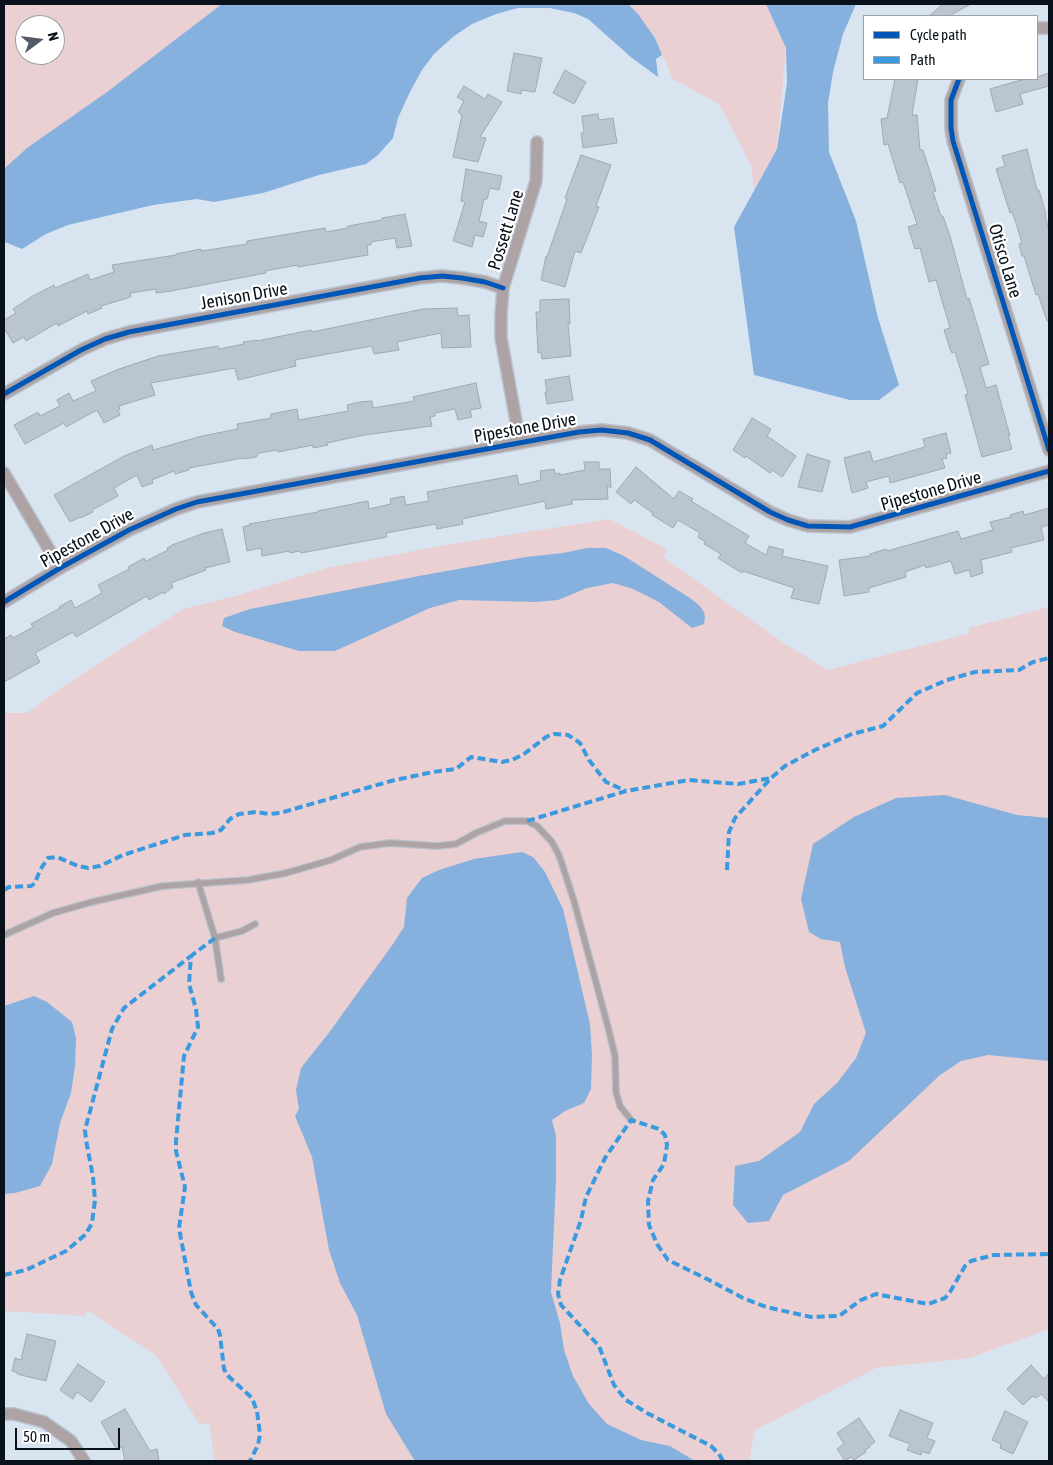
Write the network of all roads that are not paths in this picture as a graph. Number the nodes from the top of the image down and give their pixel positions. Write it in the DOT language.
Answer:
graph roads {
  1 [pos="959,80"];
  2 [pos="537,142"];
  3 [pos="503,288"];
  4 [pos="4,394"];
  5 [pos="520,443"];
  6 [pos="1049,450"];
  7 [pos="1049,471"];
  8 [pos="4,473"];
  9 [pos="60,568"];
  10 [pos="4,602"];
  11 [pos="198,882"];
  12 [pos="255,924"];
  13 [pos="4,935"];
  14 [pos="215,938"];
  15 [pos="221,979"];
  16 [pos="631,1120"];
  17 [pos="4,1414"];
  18 [pos="84,1461"];
  1 -- 6 [label="street, Otisco Lane"];
  2 -- 3 [label="street, Possett Lane"];
  3 -- 4 [label="street, Jenison Drive"];
  3 -- 5 [label="street, Possett Lane"];
  5 -- 7 [label="street, Pipestone Drive"];
  5 -- 9 [label="street, Pipestone Drive"];
  8 -- 9 [label="street"];
  9 -- 10 [label="street, Pipestone Drive"];
  11 -- 13 [label="lane"];
  11 -- 14 [label="lane"];
  11 -- 16 [label="lane"];
  12 -- 14 [label="lane"];
  14 -- 15 [label="lane"];
  17 -- 18 [label="street"];
}
